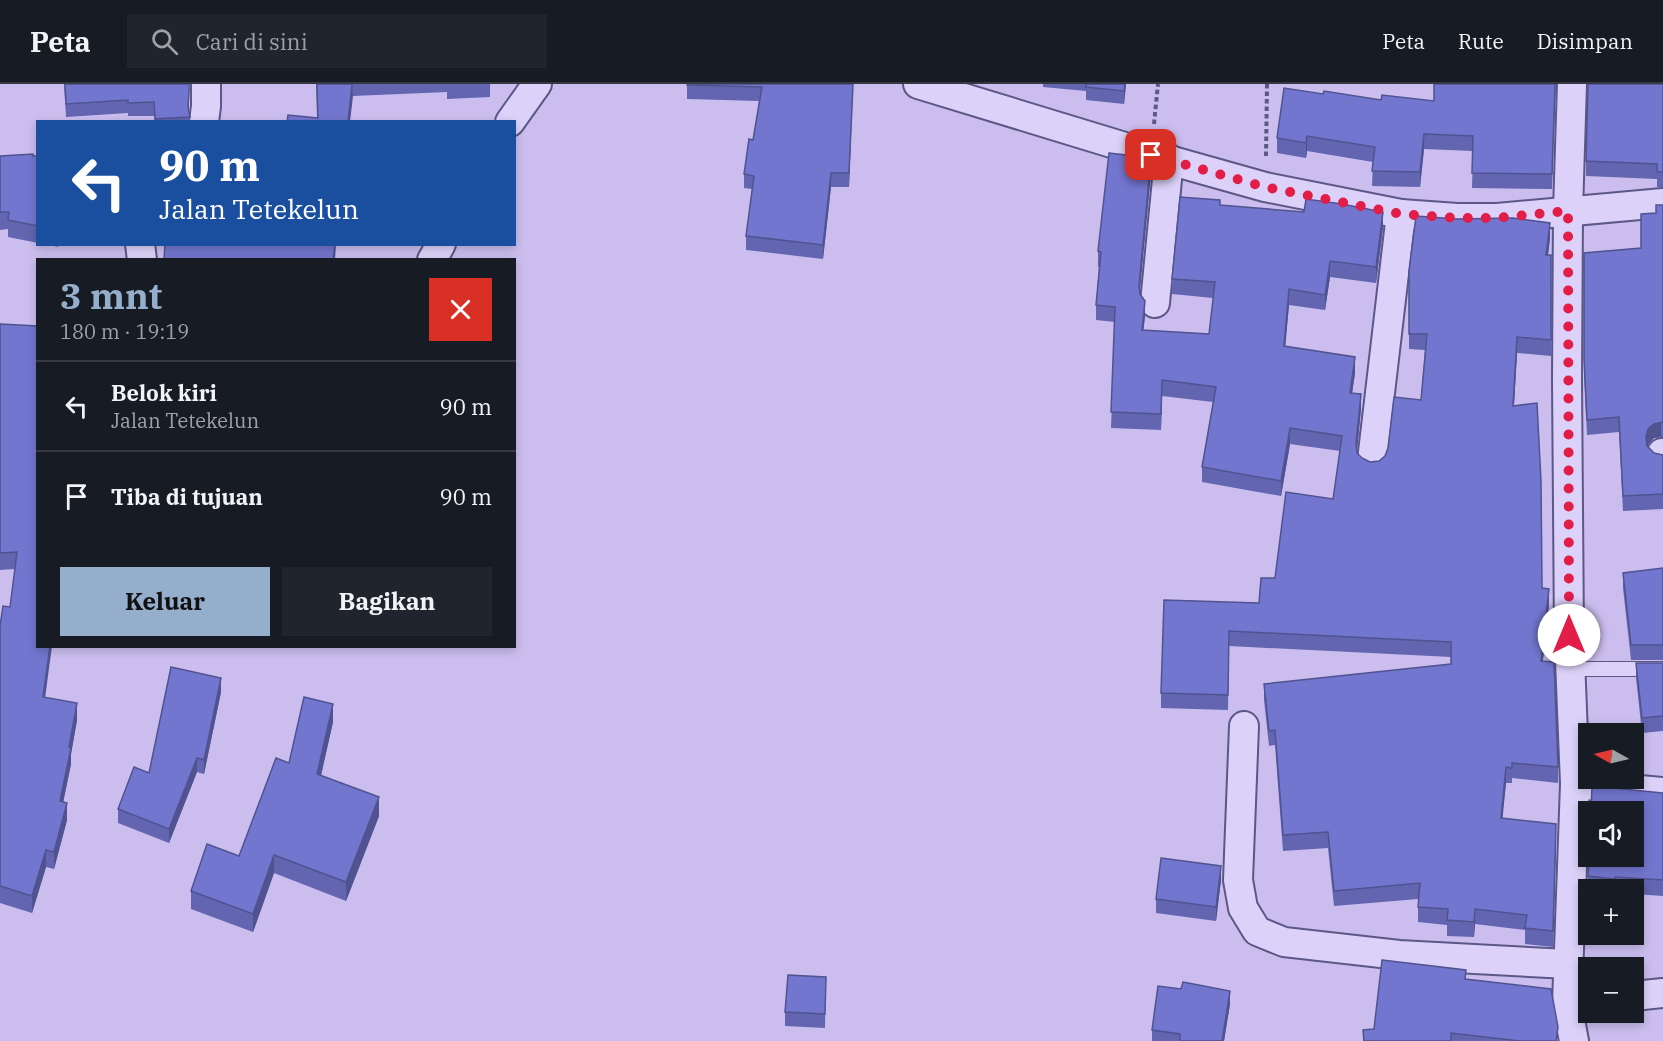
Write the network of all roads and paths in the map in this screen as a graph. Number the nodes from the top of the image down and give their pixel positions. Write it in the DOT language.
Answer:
graph roads {
  1 [pos="206,84"];
  2 [pos="537,84"];
  3 [pos="918,84"];
  4 [pos="1158,84"];
  5 [pos="1267,84"];
  6 [pos="1572,84"];
  7 [pos="204,120"];
  8 [pos="511,120"];
  9 [pos="1160,157"];
  10 [pos="1265,187"];
  11 [pos="1663,203"];
  12 [pos="1568,211"];
  13 [pos="1401,214"];
  14 [pos="1155,303"];
  15 [pos="1372,460"];
  16 [pos="1570,669"];
  17 [pos="1663,669"];
  18 [pos="1244,726"];
  19 [pos="1575,784"];
  20 [pos="1663,792"];
  21 [pos="1568,964"];
  22 [pos="1663,993"];
  23 [pos="1644,995"];
  24 [pos="1578,1003"];
  25 [pos="1574,1041"];
  1 -- 7 [label="street"];
  2 -- 8 [label="street"];
  3 -- 9 [label="street"];
  4 -- 9 [label="path"];
  5 -- 10 [label="path"];
  6 -- 12 [label="street"];
  9 -- 10 [label="street"];
  9 -- 14 [label="street"];
  10 -- 13 [label="street"];
  11 -- 12 [label="street"];
  12 -- 13 [label="street"];
  12 -- 16 [label="street"];
  13 -- 15 [label="street"];
  16 -- 17 [label="lane"];
  16 -- 19 [label="street"];
  18 -- 21 [label="street"];
  19 -- 20 [label="street"];
  19 -- 21 [label="street"];
  21 -- 24 [label="street"];
  22 -- 23 [label="street"];
  24 -- 25 [label="street"];
}
